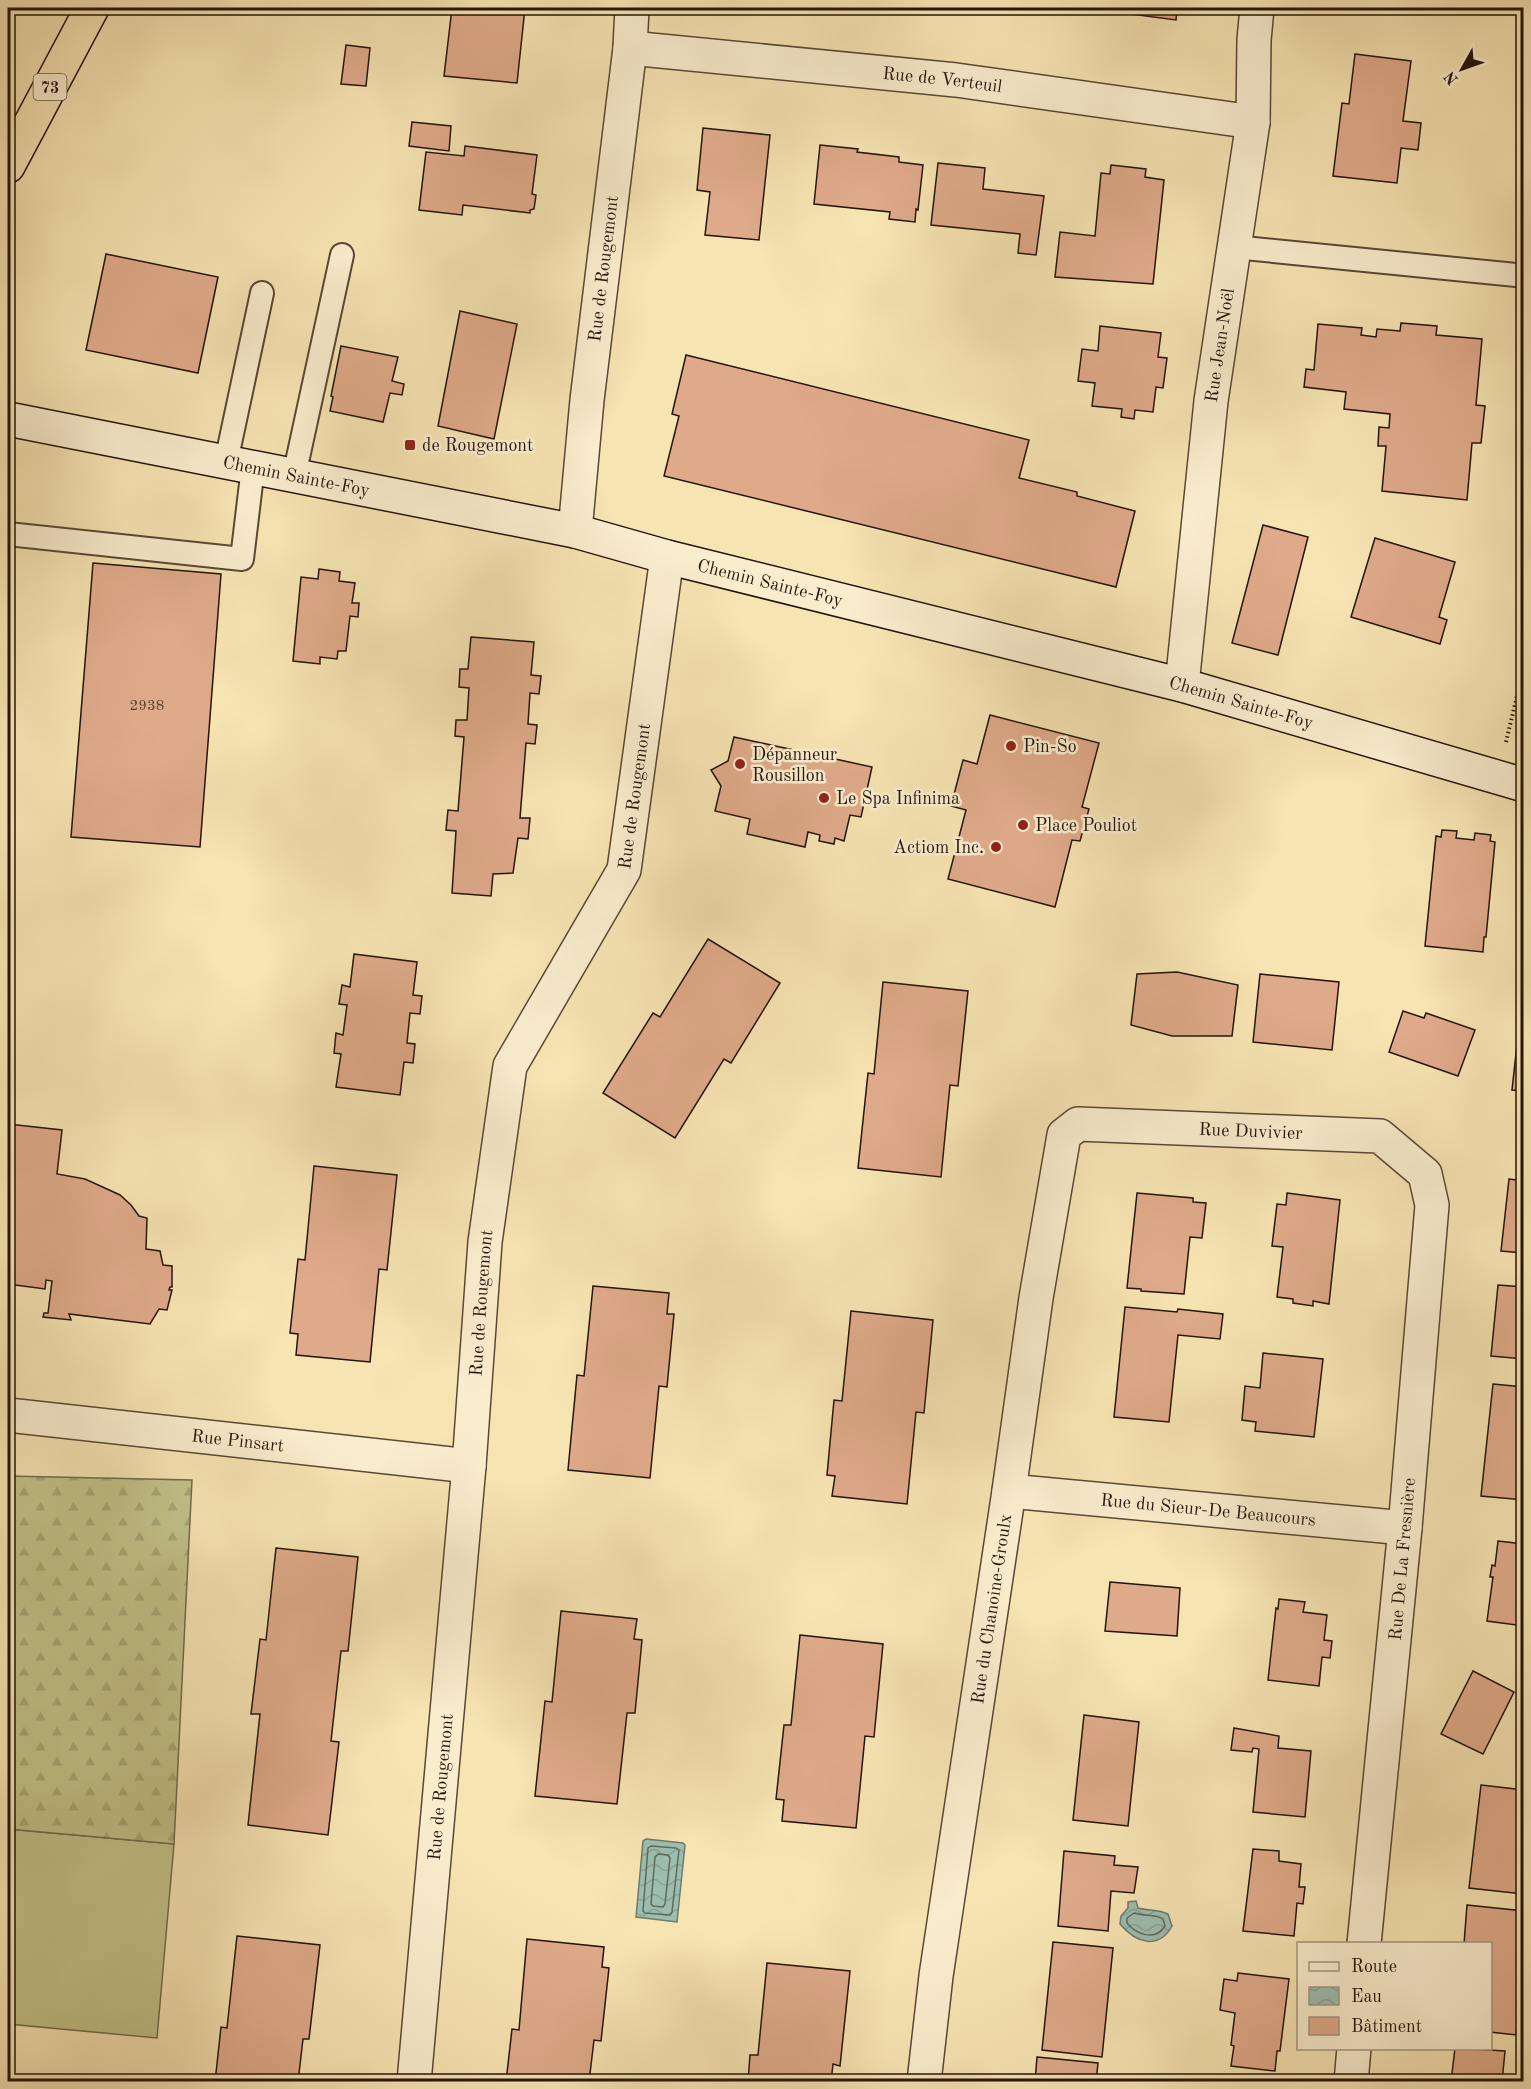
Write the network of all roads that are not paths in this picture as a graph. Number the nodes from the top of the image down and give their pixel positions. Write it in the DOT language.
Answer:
graph roads {
  1 [pos="92,8"];
  2 [pos="632,8"];
  3 [pos="1257,8"];
  4 [pos="630,48"];
  5 [pos="1253,122"];
  6 [pos="8,166"];
  7 [pos="1234,248"];
  8 [pos="342,255"];
  9 [pos="1516,275"];
  10 [pos="262,293"];
  11 [pos="8,419"];
  12 [pos="240,465"];
  13 [pos="294,476"];
  14 [pos="575,531"];
  15 [pos="8,534"];
  16 [pos="668,557"];
  17 [pos="1182,685"];
  18 [pos="1511,782"];
  19 [pos="1064,1135"];
  20 [pos="1425,1174"];
  21 [pos="8,1415"];
  22 [pos="469,1466"];
  23 [pos="1009,1491"];
  24 [pos="1405,1528"];
  25 [pos="1364,1942"];
  26 [pos="1354,2050"];
  27 [pos="414,2082"];
  28 [pos="924,2082"];
  29 [pos="1351,2082"];
  1 -- 6 [label="highway, 73"];
  2 -- 4 [label="street, Rue de Rougemont"];
  3 -- 5 [label="street, Rue Jean-Noël"];
  4 -- 5 [label="street, Rue de Verteuil"];
  4 -- 14 [label="street, Rue de Rougemont"];
  5 -- 7 [label="street, Rue Jean-Noël"];
  7 -- 9 [label="lane"];
  7 -- 17 [label="street, Rue Jean-Noël"];
  8 -- 13 [label="lane"];
  10 -- 12 [label="lane"];
  11 -- 12 [label="street, Chemin Sainte-Foy"];
  12 -- 13 [label="street, Chemin Sainte-Foy"];
  12 -- 15 [label="lane"];
  13 -- 14 [label="street, Chemin Sainte-Foy"];
  14 -- 16 [label="street, Chemin Sainte-Foy"];
  16 -- 17 [label="street, Chemin Sainte-Foy"];
  16 -- 22 [label="street, Rue de Rougemont"];
  17 -- 18 [label="street, Chemin Sainte-Foy"];
  19 -- 20 [label="street, Rue Duvivier"];
  19 -- 23 [label="street, Rue du Chanoine-Groulx"];
  20 -- 24 [label="street, Rue De La Fresnière"];
  21 -- 22 [label="street, Rue Pinsart"];
  22 -- 27 [label="street, Rue de Rougemont"];
  23 -- 24 [label="street, Rue du Sieur-De Beaucours"];
  23 -- 28 [label="street, Rue du Chanoine-Groulx"];
  24 -- 25 [label="street, Rue De La Fresnière"];
  26 -- 29 [label="street"];
}
